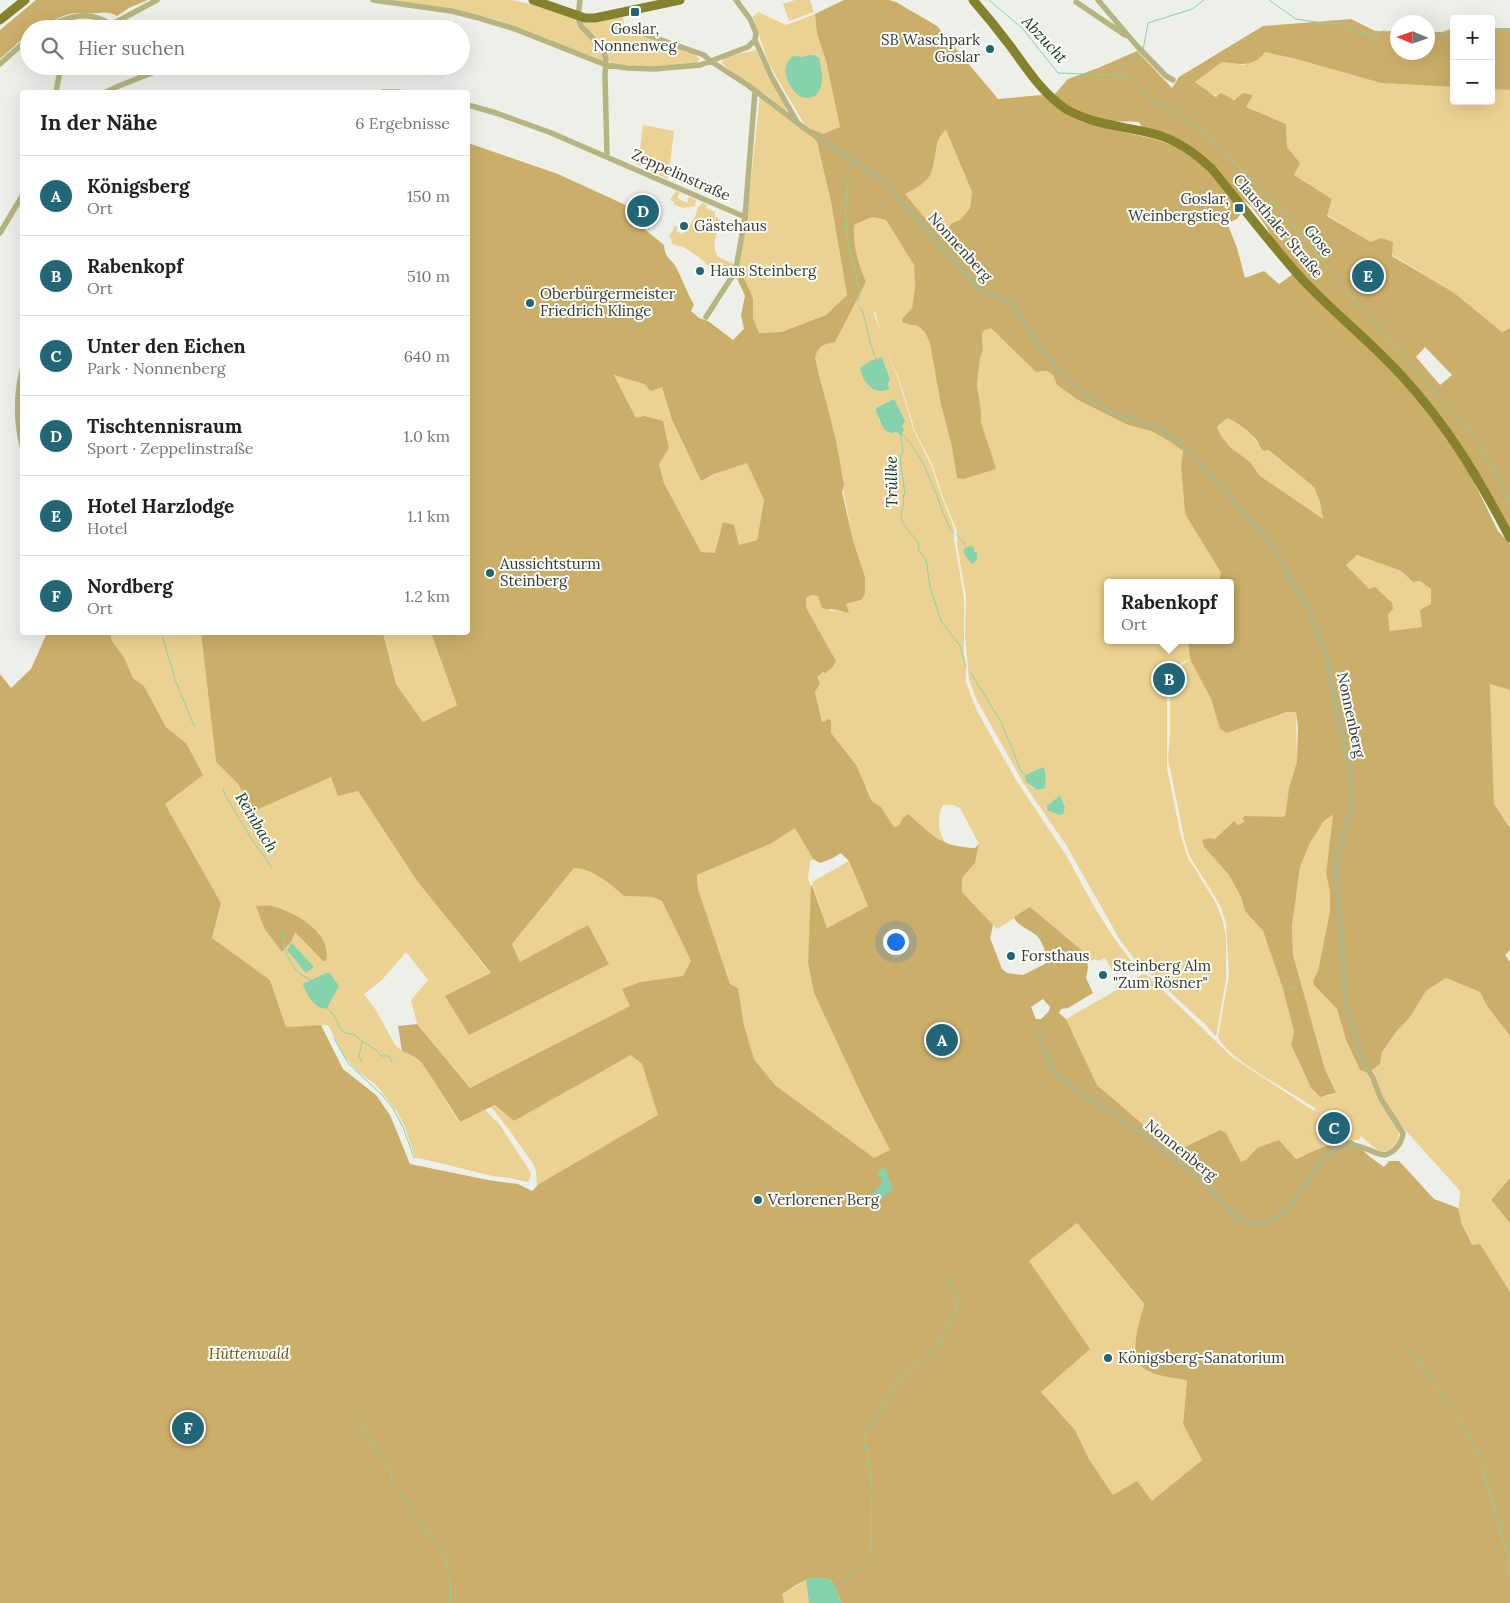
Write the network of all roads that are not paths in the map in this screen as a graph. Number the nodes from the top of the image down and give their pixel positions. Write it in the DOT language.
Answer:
graph roads {
  1 [pos="25,0"];
  2 [pos="157,0"];
  3 [pos="372,0"];
  4 [pos="533,0"];
  5 [pos="580,0"];
  6 [pos="680,0"];
  7 [pos="736,0"];
  8 [pos="972,0"];
  9 [pos="1098,0"];
  10 [pos="1073,1"];
  11 [pos="578,15"];
  12 [pos="0,20"];
  13 [pos="63,20"];
  14 [pos="104,20"];
  15 [pos="118,20"];
  16 [pos="618,28"];
  17 [pos="1131,38"];
  18 [pos="755,40"];
  19 [pos="20,46"];
  20 [pos="709,60"];
  21 [pos="0,64"];
  22 [pos="606,65"];
  23 [pos="59,75"];
  24 [pos="147,75"];
  25 [pos="1173,80"];
  26 [pos="56,90"];
  27 [pos="110,90"];
  28 [pos="755,91"];
  29 [pos="470,106"];
  30 [pos="799,124"];
  31 [pos="608,157"];
  32 [pos="20,199"];
  33 [pos="745,217"];
  34 [pos="0,233"];
  35 [pos="706,317"];
  36 [pos="20,379"];
  37 [pos="20,431"];
  38 [pos="1510,538"];
  39 [pos="1038,1032"];
  1 -- 12 [label="main road"];
  2 -- 15 [label="street"];
  3 -- 22 [label="street"];
  4 -- 11 [label="main road"];
  5 -- 11 [label="street"];
  6 -- 11 [label="main road"];
  7 -- 18 [label="street, Nonnenberg"];
  8 -- 38 [label="main road, Clausthaler Straße"];
  9 -- 17 [label="street"];
  10 -- 17 [label="street"];
  11 -- 22 [label="street, Zeppelinstraße"];
  13 -- 14 [label="street"];
  16 -- 20 [label="street"];
  17 -- 25 [label="street"];
  18 -- 20 [label="street"];
  18 -- 30 [label="street, Nonnenberg"];
  19 -- 21 [label="street"];
  20 -- 22 [label="street"];
  20 -- 28 [label="street"];
  22 -- 31 [label="street, Zeppelinstraße"];
  23 -- 26 [label="street"];
  24 -- 27 [label="street"];
  28 -- 30 [label="street"];
  28 -- 33 [label="street"];
  29 -- 31 [label="street, Zeppelinstraße"];
  30 -- 39 [label="street, Nonnenberg"];
  31 -- 33 [label="street, Zeppelinstraße"];
  32 -- 34 [label="street"];
  33 -- 35 [label="street"];
  36 -- 37 [label="street"];
}
